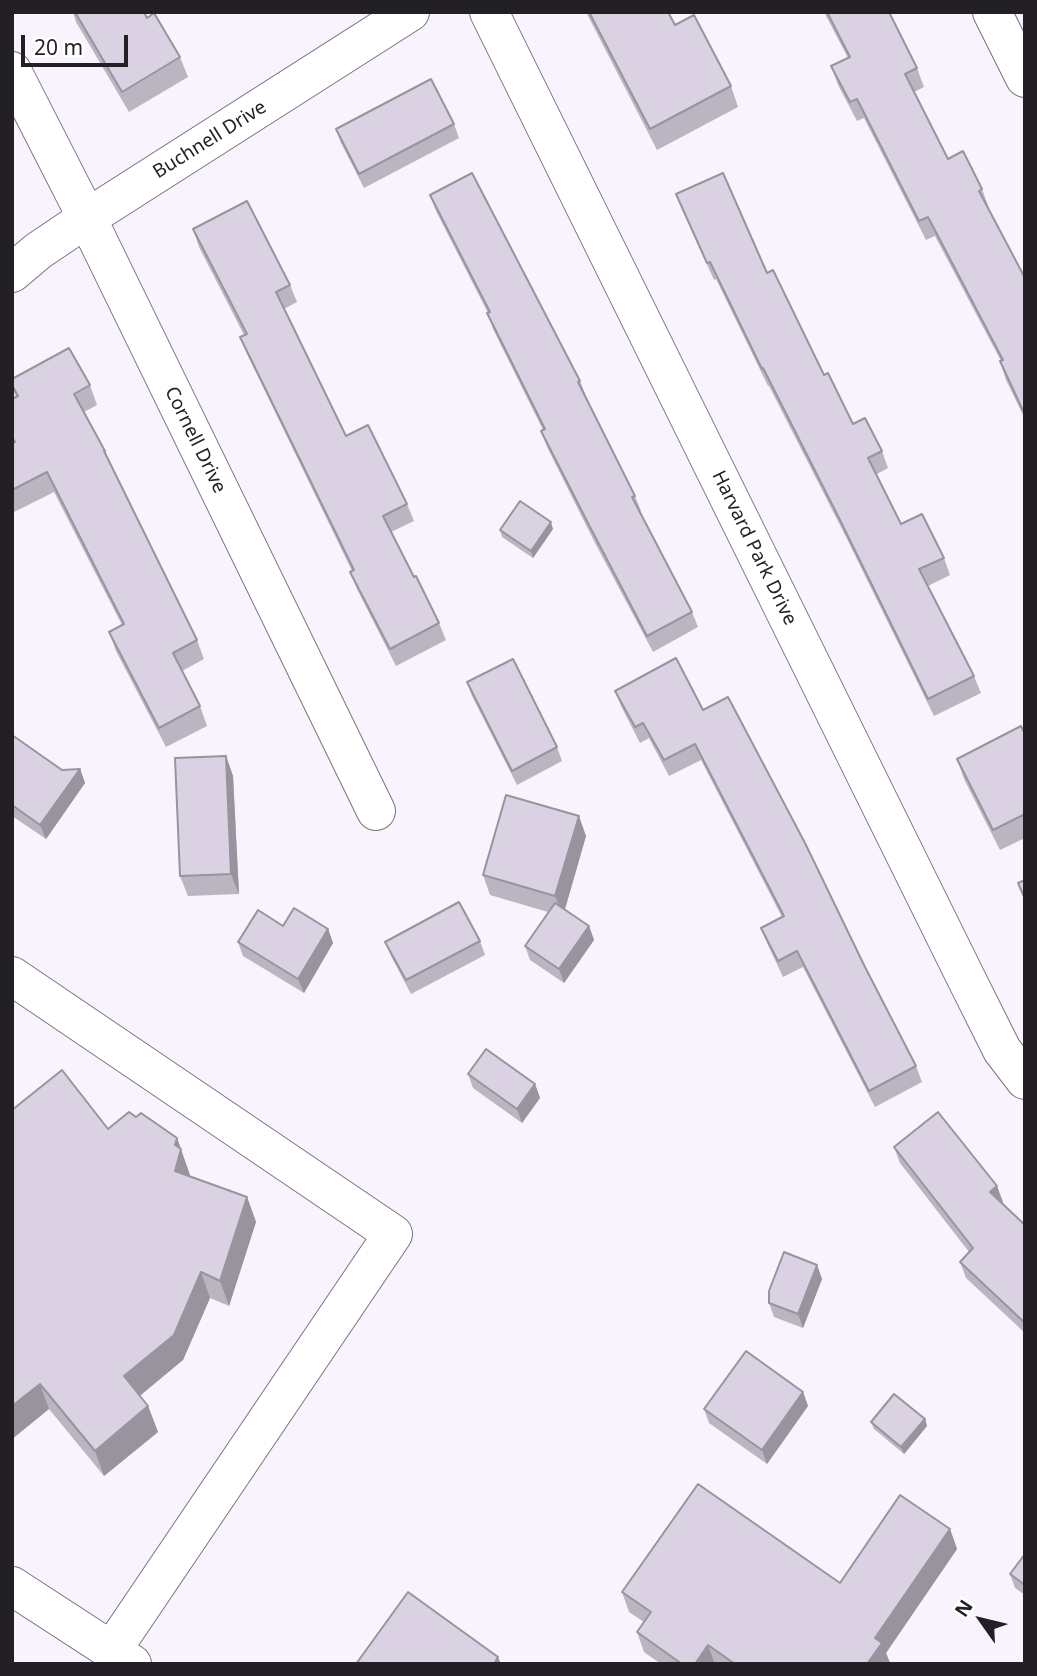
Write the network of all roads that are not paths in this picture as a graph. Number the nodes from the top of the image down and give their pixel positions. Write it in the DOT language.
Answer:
graph roads {
  1 [pos="410,12"];
  2 [pos="489,12"];
  3 [pos="992,12"];
  4 [pos="12,71"];
  5 [pos="1025,78"];
  6 [pos="87,218"];
  7 [pos="12,272"];
  8 [pos="376,811"];
  9 [pos="12,976"];
  10 [pos="1025,1080"];
  11 [pos="12,1586"];
  12 [pos="122,1657"];
  1 -- 6 [label="street, Buchnell Drive"];
  2 -- 10 [label="street, Harvard Park Drive"];
  3 -- 5 [label="street"];
  4 -- 6 [label="street, Cornell Drive"];
  6 -- 7 [label="street, Buchnell Drive"];
  6 -- 8 [label="street, Cornell Drive"];
  9 -- 12 [label="street"];
  11 -- 12 [label="street"];
}
